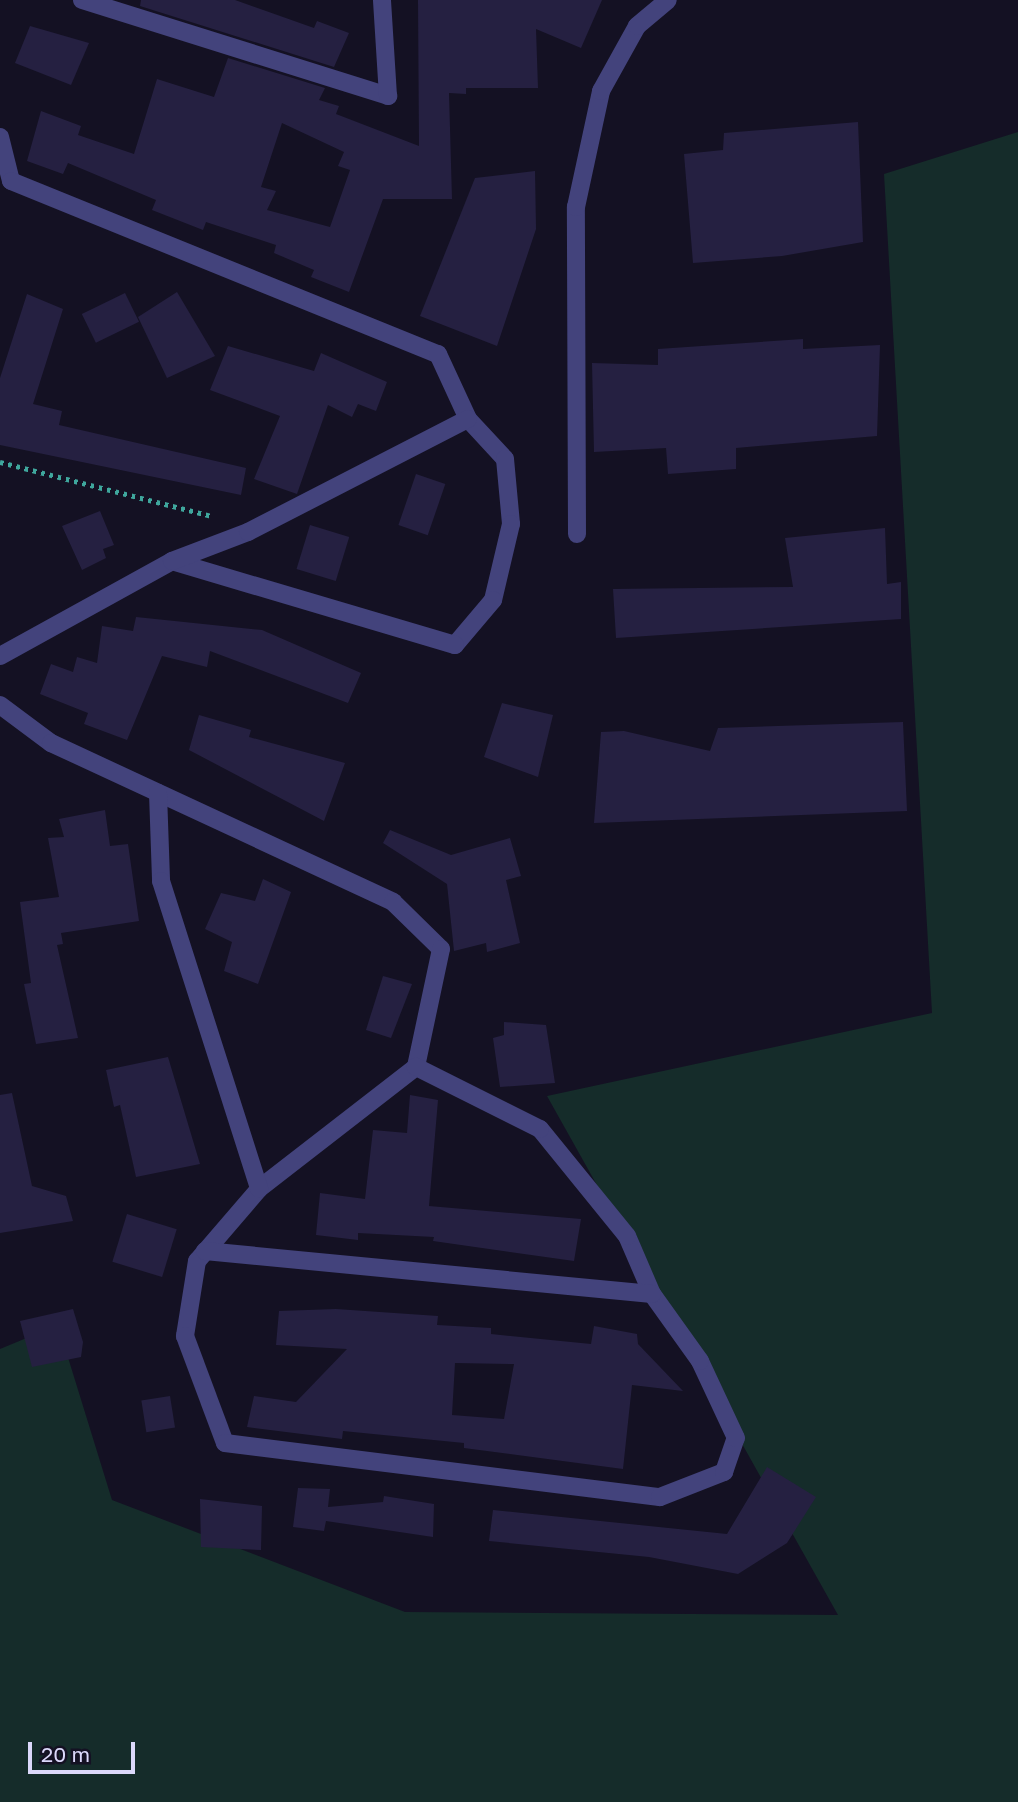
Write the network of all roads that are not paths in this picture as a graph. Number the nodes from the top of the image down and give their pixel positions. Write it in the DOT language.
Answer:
graph roads {
  1 [pos="82,0"];
  2 [pos="382,0"];
  3 [pos="668,0"];
  4 [pos="0,137"];
  5 [pos="468,419"];
  6 [pos="577,534"];
  7 [pos="172,561"];
  8 [pos="0,656"];
  9 [pos="0,705"];
  10 [pos="158,793"];
  11 [pos="416,1067"];
  12 [pos="259,1189"];
  13 [pos="205,1251"];
  14 [pos="652,1294"];
  1 -- 2 [label="street"];
  3 -- 6 [label="street"];
  4 -- 5 [label="street"];
  5 -- 7 [label="street"];
  5 -- 7 [label="street"];
  7 -- 8 [label="street"];
  9 -- 10 [label="street"];
  10 -- 11 [label="street"];
  10 -- 12 [label="street"];
  11 -- 12 [label="street"];
  11 -- 14 [label="street"];
  12 -- 13 [label="street"];
  13 -- 14 [label="street"];
  13 -- 14 [label="street"];
}
